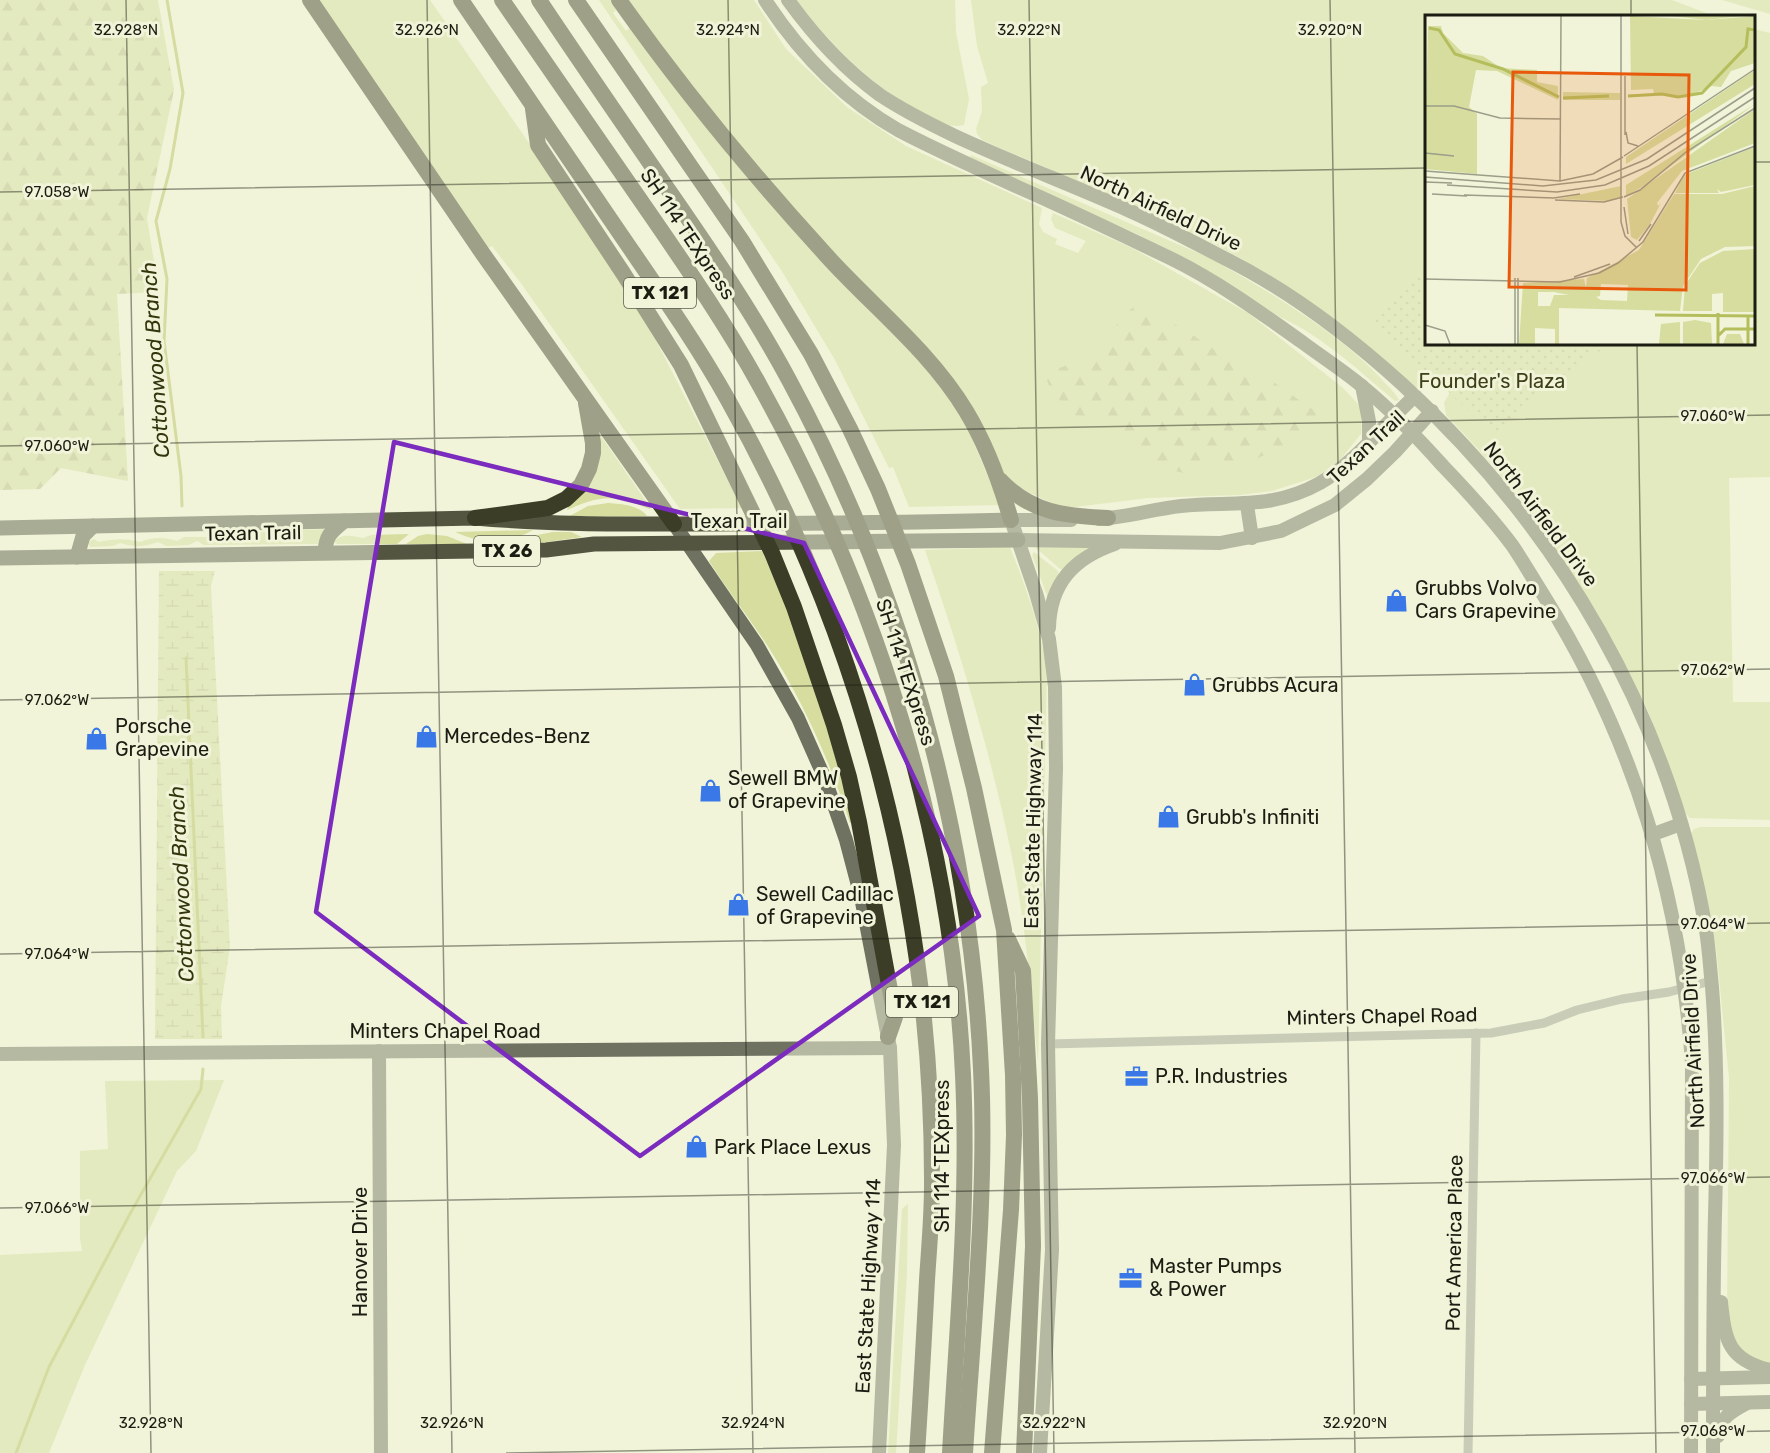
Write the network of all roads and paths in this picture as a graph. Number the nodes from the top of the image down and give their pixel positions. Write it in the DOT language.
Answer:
graph roads {
  1 [pos="310,0"];
  2 [pos="461,0"];
  3 [pos="502,0"];
  4 [pos="539,0"];
  5 [pos="576,0"];
  6 [pos="620,0"];
  7 [pos="765,0"];
  8 [pos="788,0"];
  9 [pos="533,105"];
  10 [pos="1362,386"];
  11 [pos="585,396"];
  12 [pos="1415,396"];
  13 [pos="1432,411"];
  14 [pos="1394,415"];
  15 [pos="1413,433"];
  16 [pos="1369,442"];
  17 [pos="998,478"];
  18 [pos="1247,505"];
  19 [pos="475,518"];
  20 [pos="1108,518"];
  21 [pos="1011,520"];
  22 [pos="344,521"];
  23 [pos="674,524"];
  24 [pos="93,526"];
  25 [pos="0,528"];
  26 [pos="1252,538"];
  27 [pos="1018,540"];
  28 [pos="1125,540"];
  29 [pos="688,542"];
  30 [pos="325,552"];
  31 [pos="77,557"];
  32 [pos="0,558"];
  33 [pos="1049,639"];
  34 [pos="1681,824"];
  35 [pos="1651,835"];
  36 [pos="1004,930"];
  37 [pos="1711,981"];
  38 [pos="1685,987"];
  39 [pos="1476,1033"];
  40 [pos="889,1042"];
  41 [pos="1048,1044"];
  42 [pos="379,1052"];
  43 [pos="0,1054"];
  44 [pos="1715,1244"];
  45 [pos="1770,1371"];
  46 [pos="1770,1377"];
  47 [pos="1713,1378"];
  48 [pos="1691,1379"];
  49 [pos="1749,1402"];
  50 [pos="1770,1402"];
  51 [pos="1713,1403"];
  52 [pos="1691,1404"];
  53 [pos="381,1453"];
  54 [pos="879,1453"];
  55 [pos="917,1453"];
  56 [pos="950,1453"];
  57 [pos="965,1453"];
  58 [pos="992,1453"];
  59 [pos="1024,1453"];
  60 [pos="1040,1453"];
  61 [pos="1468,1453"];
  62 [pos="1691,1453"];
  63 [pos="1715,1453"];
  1 -- 11 [label="highway"];
  2 -- 9 [label="highway, TX 121"];
  3 -- 56 [label="highway, SH 114 TEXpress"];
  4 -- 57 [label="highway, SH 114 TEXpress"];
  5 -- 36 [label="highway"];
  6 -- 17 [label="highway"];
  7 -- 10 [label="main road, North Airfield Drive"];
  8 -- 12 [label="main road, North Airfield Drive"];
  9 -- 40 [label="highway"];
  9 -- 55 [label="highway, TX 121"];
  10 -- 14 [label="main road, North Airfield Drive"];
  10 -- 16 [label="main road"];
  11 -- 19 [label="highway"];
  11 -- 23 [label="highway"];
  12 -- 13 [label="main road, North Airfield Drive"];
  12 -- 14 [label="main road, Texan Trail"];
  13 -- 15 [label="main road, Texan Trail"];
  13 -- 34 [label="main road, North Airfield Drive"];
  14 -- 15 [label="main road, North Airfield Drive"];
  14 -- 16 [label="main road, Texan Trail"];
  15 -- 26 [label="main road, Texan Trail"];
  15 -- 35 [label="main road, North Airfield Drive"];
  16 -- 18 [label="main road, Texan Trail"];
  17 -- 20 [label="highway"];
  17 -- 21 [label="highway"];
  18 -- 20 [label="main road, Texan Trail"];
  18 -- 26 [label="main road"];
  19 -- 22 [label="main road, Texan Trail / TX 26"];
  19 -- 23 [label="main road, Texan Trail / TX 26"];
  20 -- 21 [label="main road, Texan Trail"];
  21 -- 23 [label="main road, Texan Trail / TX 26"];
  21 -- 27 [label="main road, East State Highway 114"];
  22 -- 24 [label="main road, Texan Trail / TX 26"];
  22 -- 30 [label="main road"];
  23 -- 29 [label="main road, East State Highway 114"];
  24 -- 25 [label="main road, Texan Trail / TX 26"];
  24 -- 31 [label="main road"];
  26 -- 28 [label="main road, Texan Trail"];
  27 -- 28 [label="main road, Texan Trail"];
  27 -- 29 [label="main road, Texan Trail"];
  27 -- 33 [label="main road, East State Highway 114"];
  28 -- 33 [label="main road"];
  29 -- 30 [label="main road, Texan Trail / TX 26"];
  29 -- 40 [label="main road, East State Highway 114"];
  30 -- 31 [label="main road, Texan Trail / TX 26"];
  31 -- 32 [label="main road, Texan Trail / TX 26"];
  33 -- 41 [label="main road, East State Highway 114"];
  34 -- 35 [label="main road"];
  34 -- 37 [label="main road, North Airfield Drive"];
  35 -- 38 [label="main road, North Airfield Drive"];
  36 -- 58 [label="highway"];
  36 -- 59 [label="highway"];
  37 -- 38 [label="street, Minters Chapel Road"];
  37 -- 44 [label="main road, North Airfield Drive"];
  38 -- 39 [label="street, Minters Chapel Road"];
  38 -- 48 [label="main road, North Airfield Drive"];
  39 -- 41 [label="street, Minters Chapel Road"];
  39 -- 61 [label="street, Port America Place"];
  40 -- 42 [label="main road, Minters Chapel Road"];
  40 -- 54 [label="main road, East State Highway 114"];
  41 -- 60 [label="main road, East State Highway 114"];
  42 -- 43 [label="main road, Minters Chapel Road"];
  42 -- 53 [label="main road, Hanover Drive"];
  44 -- 45 [label="main road"];
  44 -- 47 [label="main road, North Airfield Drive"];
  46 -- 47 [label="main road"];
  47 -- 48 [label="main road"];
  47 -- 51 [label="main road, North Airfield Drive"];
  48 -- 52 [label="main road, North Airfield Drive"];
  49 -- 50 [label="main road"];
  49 -- 51 [label="main road"];
  49 -- 63 [label="main road"];
  51 -- 52 [label="main road"];
  51 -- 63 [label="main road, North Airfield Drive"];
  52 -- 62 [label="main road, North Airfield Drive"];
}
